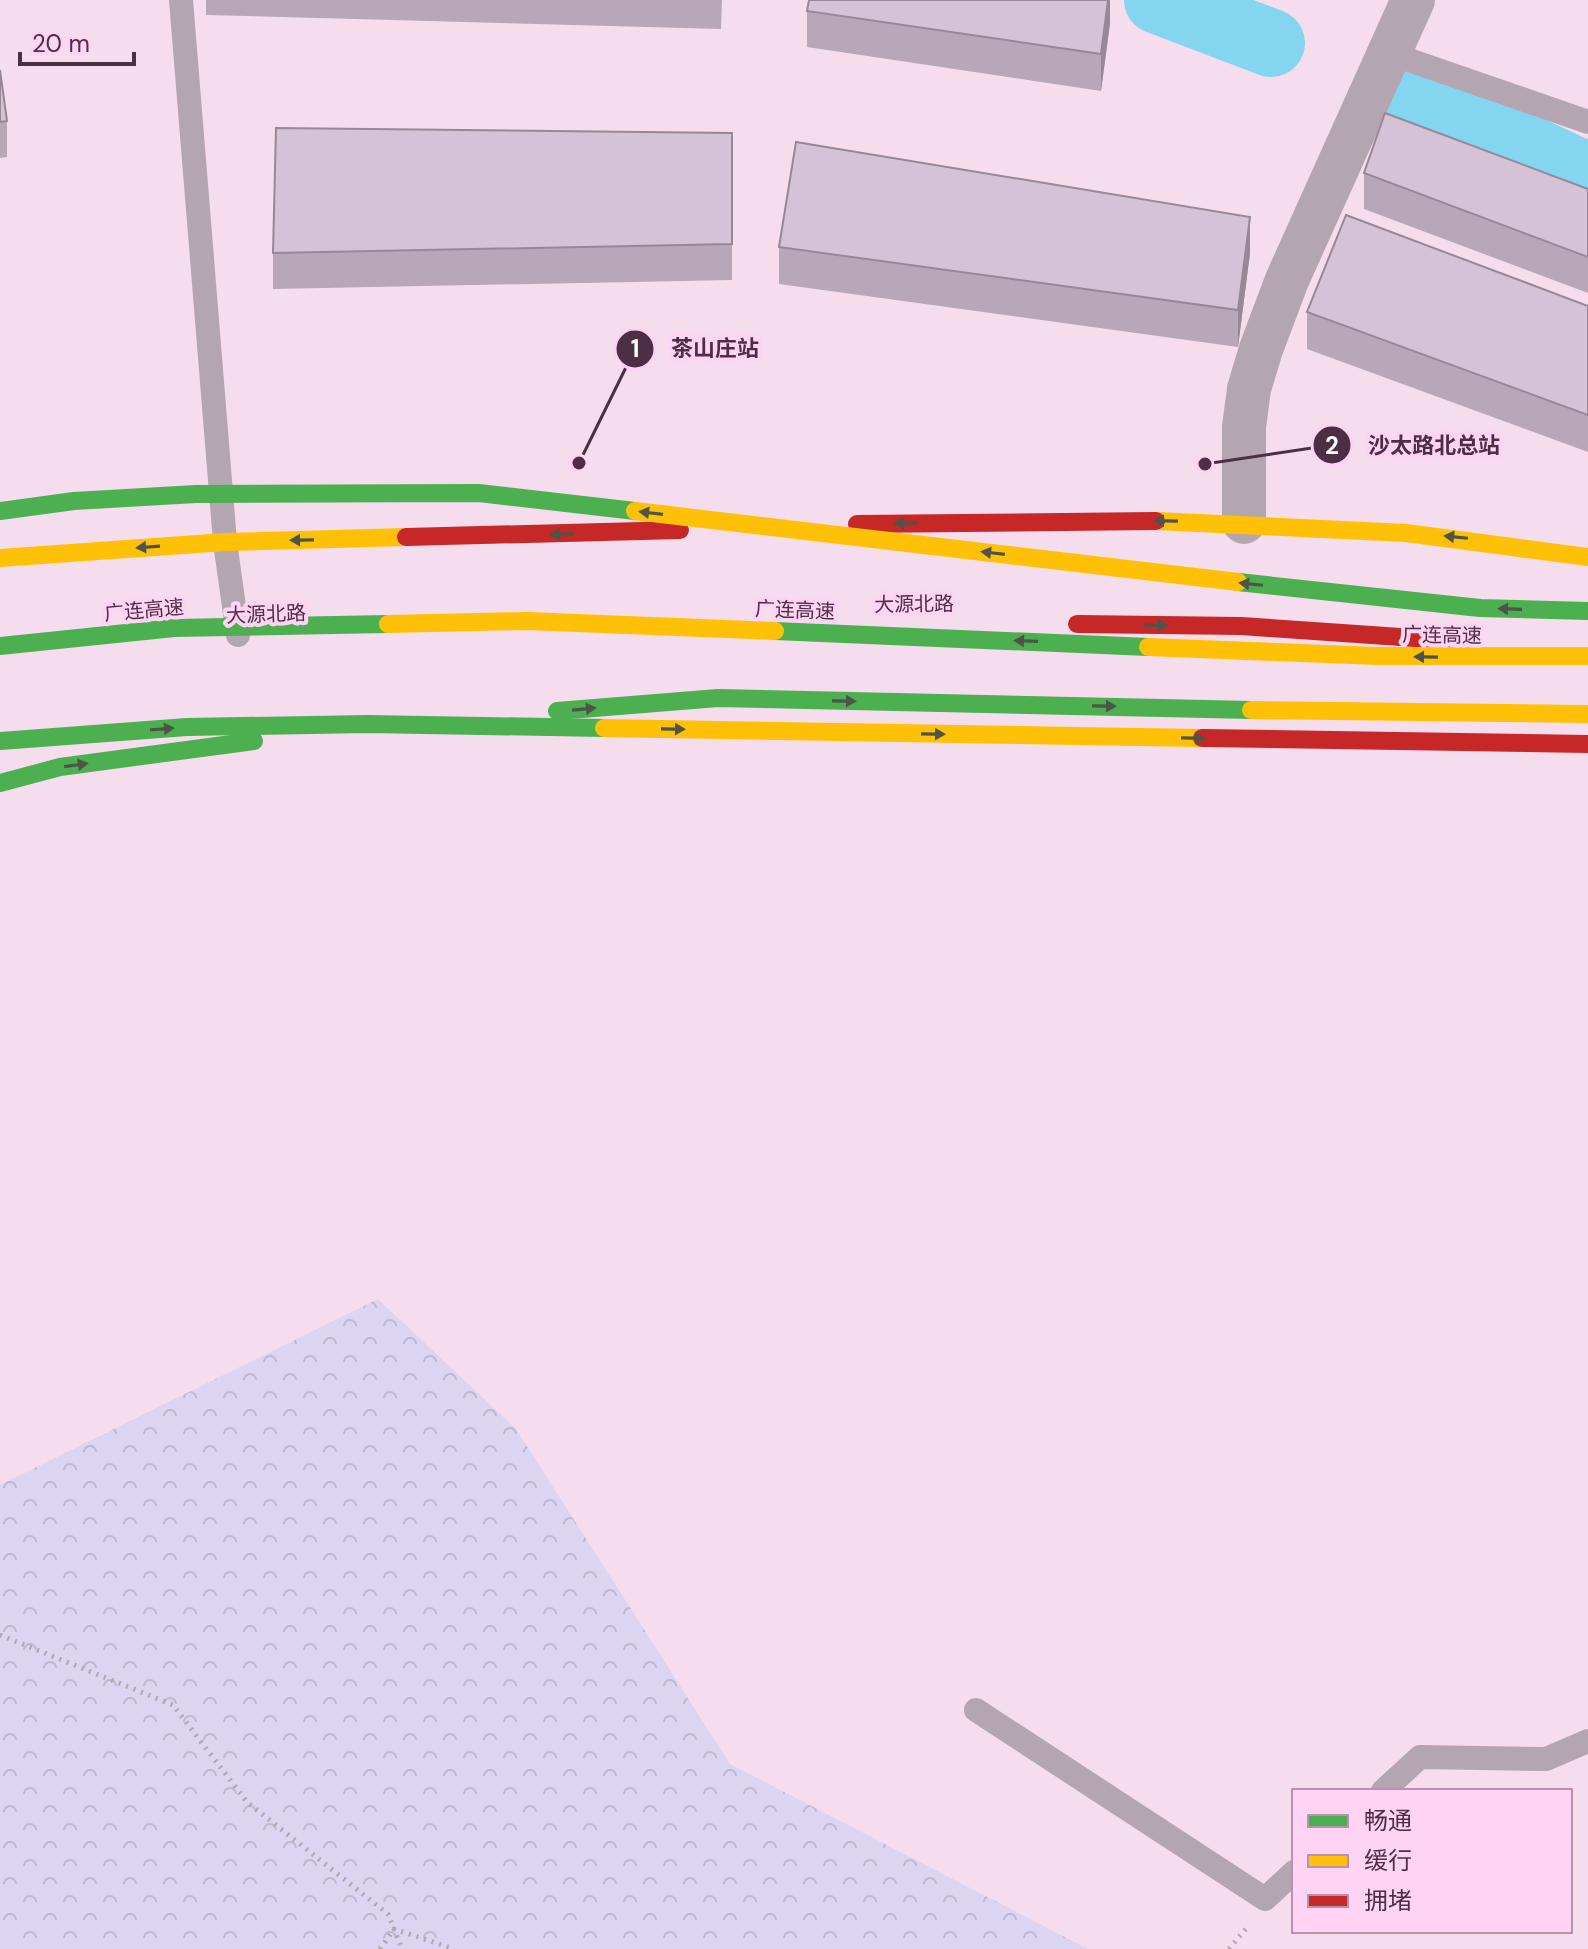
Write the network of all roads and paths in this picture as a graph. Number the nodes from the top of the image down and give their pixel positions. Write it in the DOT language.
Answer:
graph roads {
  1 [pos="181,0"];
  2 [pos="1413,0"];
  3 [pos="1389,53"];
  4 [pos="1588,122"];
  5 [pos="0,511"];
  6 [pos="1244,522"];
  7 [pos="225,542"];
  8 [pos="1588,557"];
  9 [pos="0,558"];
  10 [pos="1588,611"];
  11 [pos="238,637"];
  12 [pos="0,646"];
  13 [pos="1588,659"];
  14 [pos="0,661"];
  15 [pos="1588,714"];
  16 [pos="0,741"];
  17 [pos="1588,744"];
  18 [pos="0,783"];
  19 [pos="0,1635"];
  20 [pos="976,1710"];
  21 [pos="1588,1741"];
  22 [pos="1385,1789"];
  23 [pos="1292,1874"];
  24 [pos="394,1929"];
  25 [pos="380,1949"];
  26 [pos="402,1949"];
  27 [pos="454,1949"];
  1 -- 7 [label="lane"];
  2 -- 3 [label="street"];
  3 -- 4 [label="lane"];
  3 -- 6 [label="street"];
  10 -- 5 [label="main road, one-way, bridge"];
  6 -- 7 [label="main road, one-way"];
  8 -- 6 [label="main road, one-way"];
  7 -- 9 [label="main road, one-way"];
  7 -- 11 [label="lane"];
  11 -- 13 [label="main road, 大源北路, one-way"];
  11 -- 14 [label="main road, 大源北路"];
  13 -- 12 [label="main road, 广连高速, one-way, bridge"];
  18 -- 15 [label="main road, one-way, bridge"];
  16 -- 17 [label="main road, one-way, bridge"];
  19 -- 24 [label="path"];
  20 -- 23 [label="lane"];
  21 -- 22 [label="lane"];
  24 -- 25 [label="path"];
  24 -- 26 [label="path"];
  24 -- 27 [label="path"];
}
